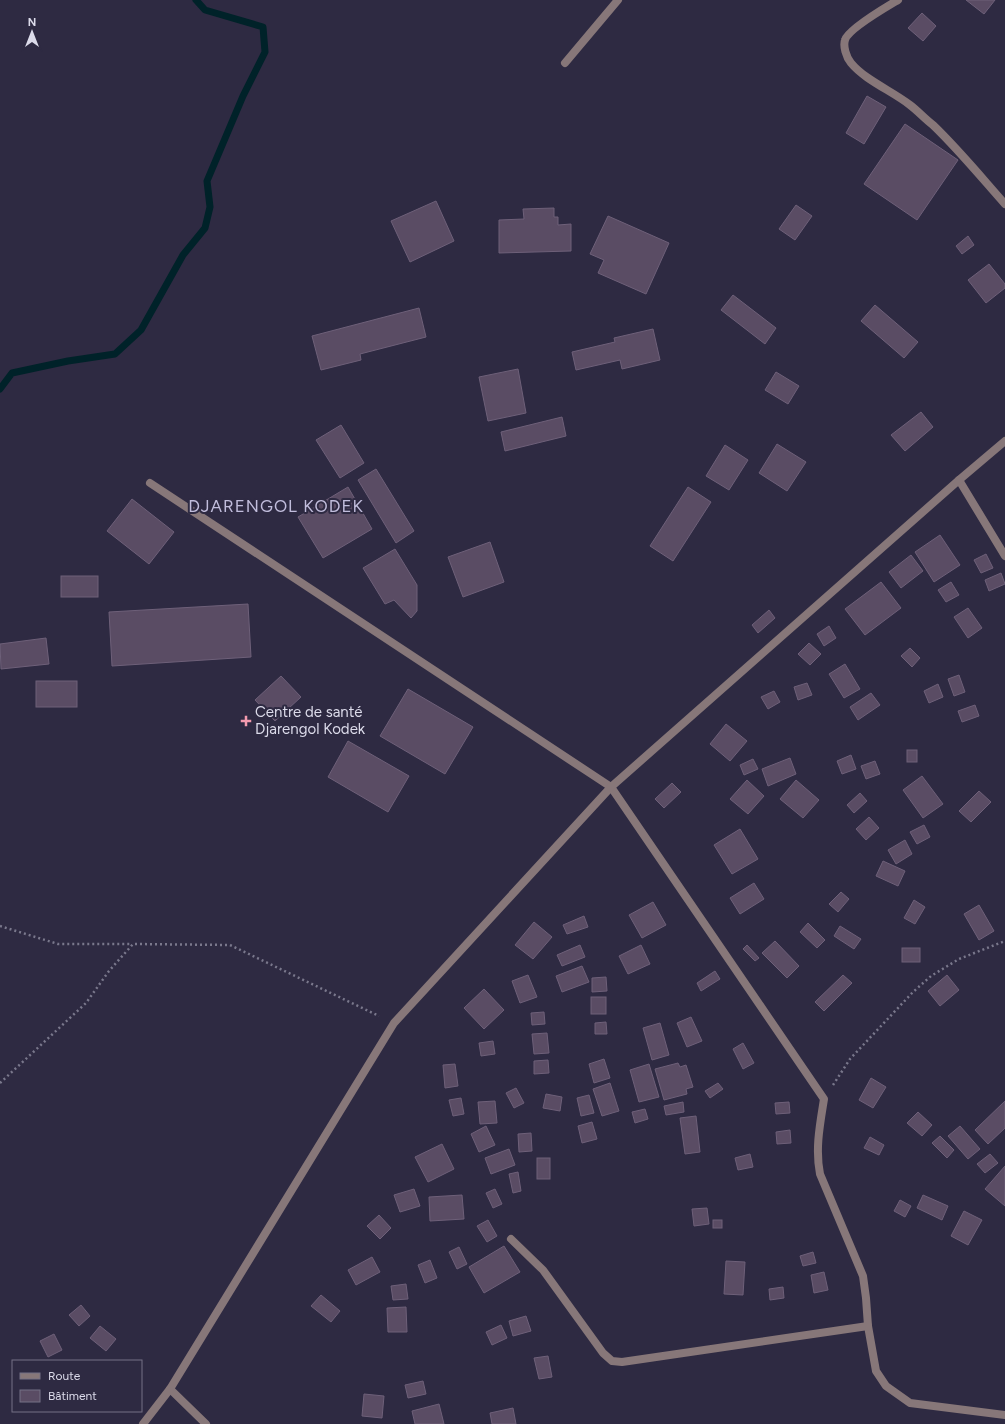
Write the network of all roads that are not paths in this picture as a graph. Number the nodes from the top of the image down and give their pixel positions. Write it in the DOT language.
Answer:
graph roads {
  1 [pos="618,0"];
  2 [pos="898,0"];
  3 [pos="565,63"];
  4 [pos="1005,204"];
  5 [pos="1005,441"];
  6 [pos="959,480"];
  7 [pos="150,483"];
  8 [pos="1005,556"];
  9 [pos="612,786"];
  10 [pos="511,1239"];
  11 [pos="868,1326"];
  12 [pos="170,1389"];
  13 [pos="1005,1416"];
  14 [pos="143,1424"];
  15 [pos="206,1424"];
  1 -- 3 [label="street"];
  2 -- 4 [label="street"];
  5 -- 6 [label="street"];
  6 -- 8 [label="street"];
  6 -- 9 [label="street"];
  7 -- 9 [label="street"];
  9 -- 11 [label="street"];
  9 -- 12 [label="street"];
  10 -- 11 [label="street"];
  11 -- 13 [label="street"];
  12 -- 14 [label="street"];
  12 -- 15 [label="street"];
}
